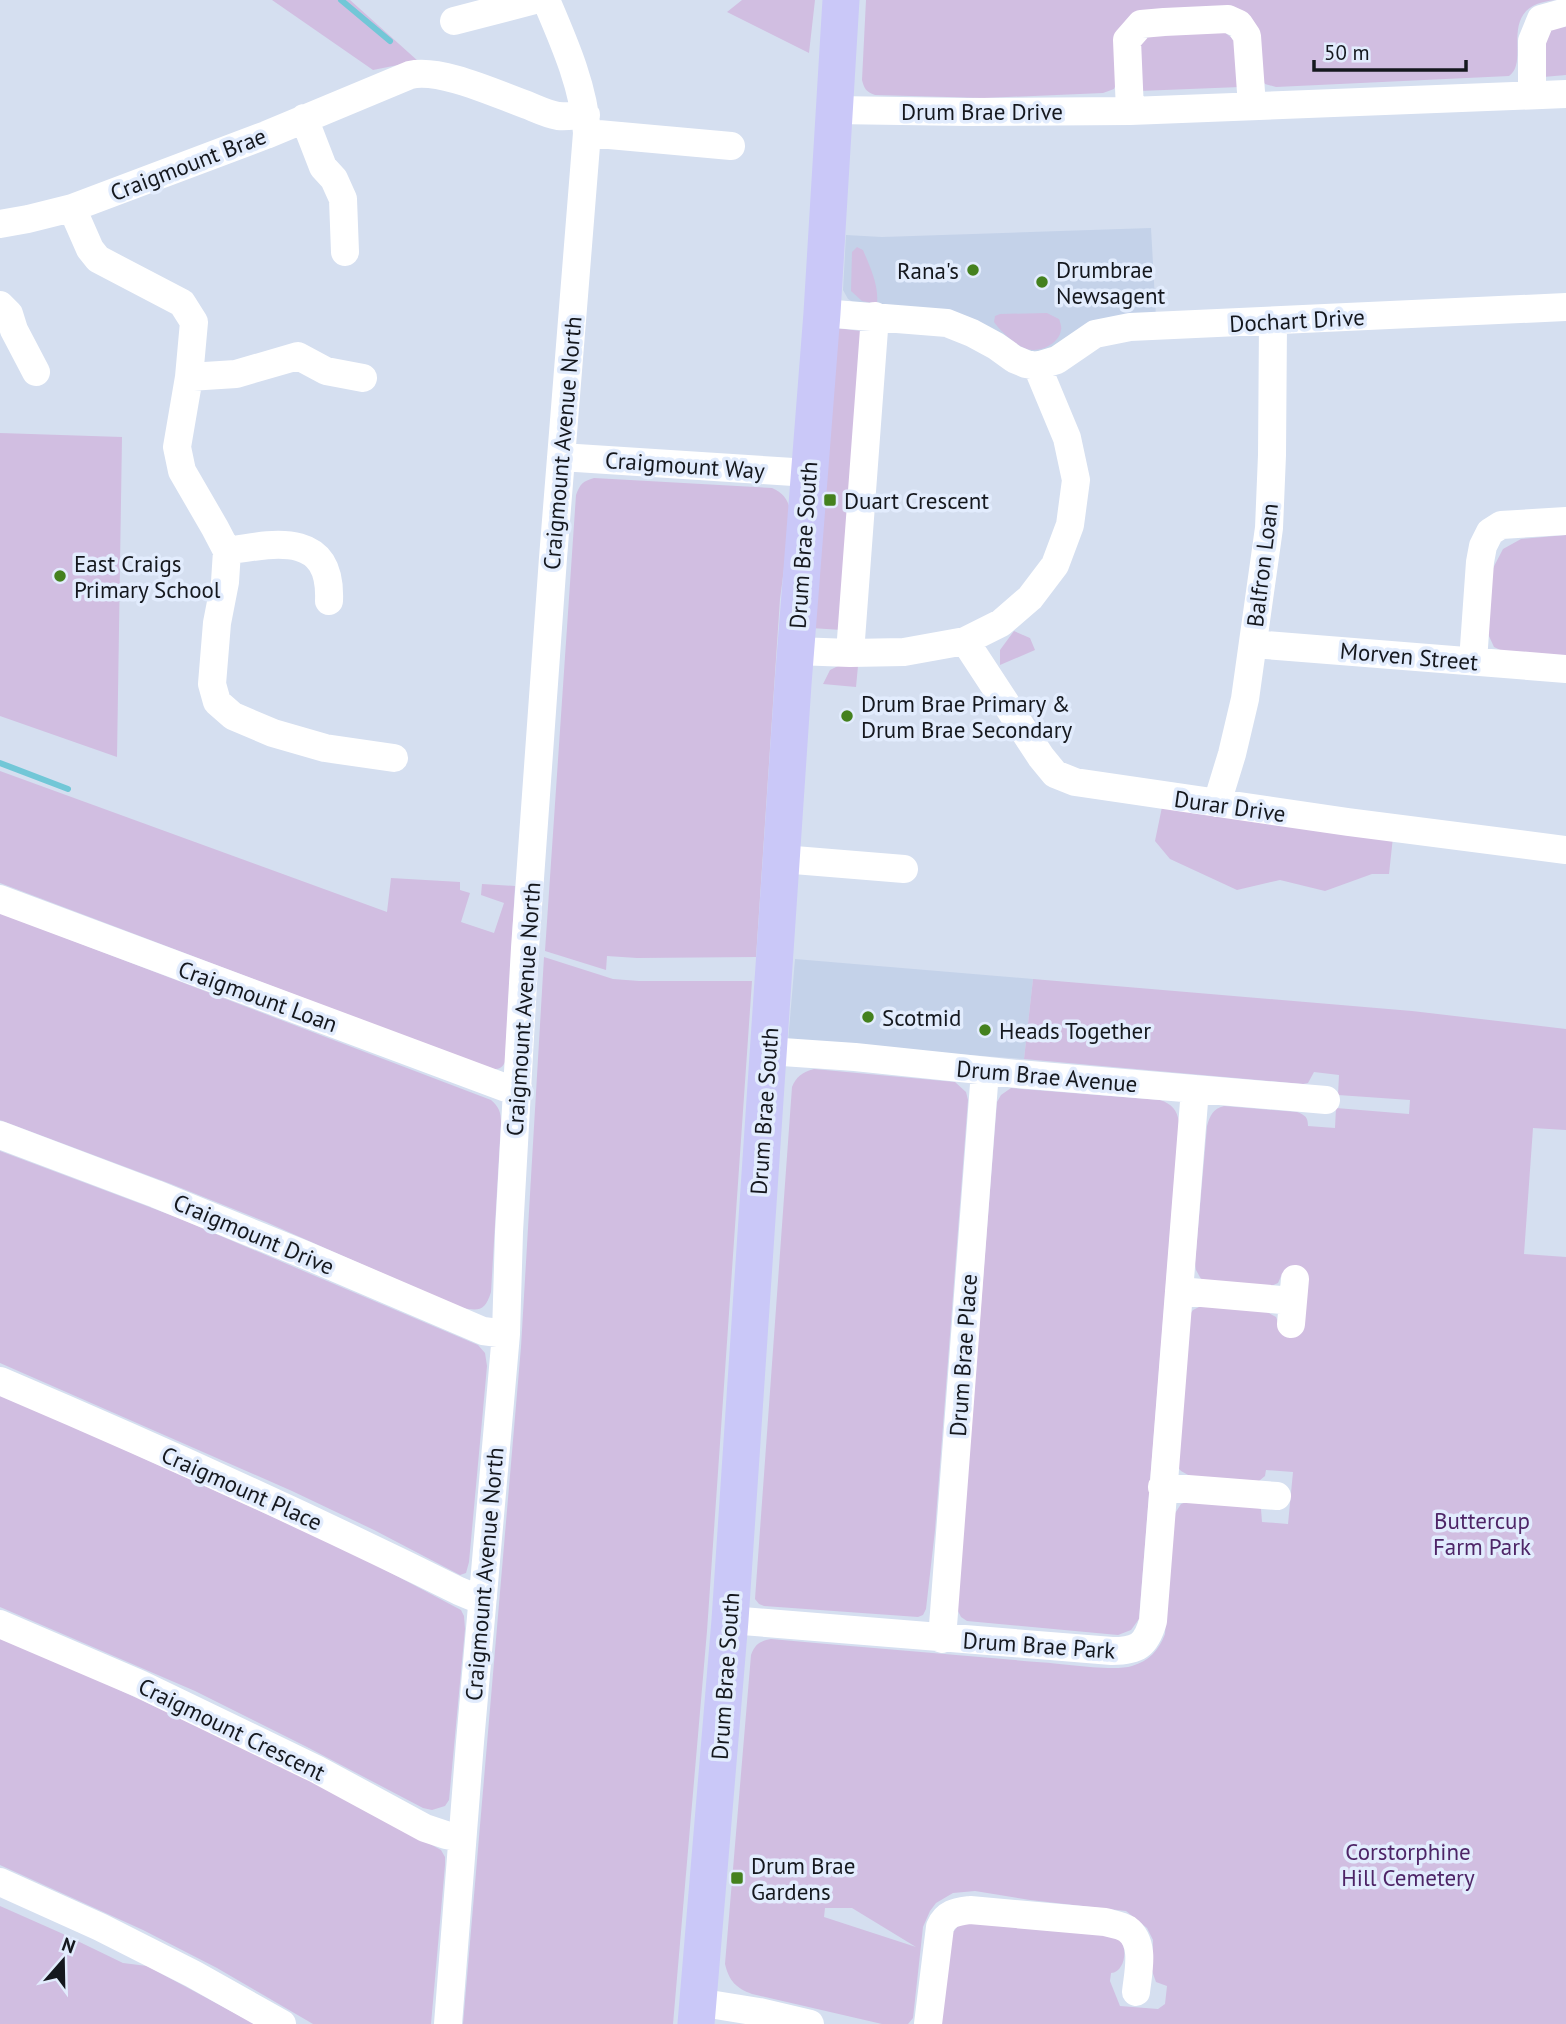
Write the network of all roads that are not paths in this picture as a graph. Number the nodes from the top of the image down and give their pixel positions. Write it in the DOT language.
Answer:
graph roads {
  1 [pos="535,0"];
  2 [pos="546,0"];
  3 [pos="841,0"];
  4 [pos="1566,12"];
  5 [pos="465,23"];
  6 [pos="1566,94"];
  7 [pos="1532,95"];
  8 [pos="1252,106"];
  9 [pos="834,110"];
  10 [pos="1130,111"];
  11 [pos="304,118"];
  12 [pos="587,124"];
  13 [pos="731,146"];
  14 [pos="72,208"];
  15 [pos="0,224"];
  16 [pos="345,252"];
  17 [pos="0,305"];
  18 [pos="1566,307"];
  19 [pos="822,313"];
  20 [pos="875,316"];
  21 [pos="1273,322"];
  22 [pos="7,333"];
  23 [pos="1037,366"];
  24 [pos="36,372"];
  25 [pos="189,377"];
  26 [pos="363,378"];
  27 [pos="561,457"];
  28 [pos="809,473"];
  29 [pos="1566,521"];
  30 [pos="227,551"];
  31 [pos="337,593"];
  32 [pos="965,641"];
  33 [pos="1252,644"];
  34 [pos="796,651"];
  35 [pos="850,653"];
  36 [pos="1473,661"];
  37 [pos="1566,669"];
  38 [pos="394,758"];
  39 [pos="1217,803"];
  40 [pos="1566,850"];
  41 [pos="782,859"];
  42 [pos="889,875"];
  43 [pos="0,900"];
  44 [pos="768,1051"];
  45 [pos="985,1071"];
  46 [pos="517,1088"];
  47 [pos="1195,1089"];
  48 [pos="1326,1100"];
  49 [pos="0,1135"];
  50 [pos="1179,1291"];
  51 [pos="1293,1301"];
  52 [pos="506,1334"];
  53 [pos="0,1381"];
  54 [pos="1162,1487"];
  55 [pos="1277,1497"];
  56 [pos="483,1597"];
  57 [pos="730,1620"];
  58 [pos="0,1624"];
  59 [pos="942,1639"];
  60 [pos="462,1838"];
  61 [pos="0,1882"];
  62 [pos="1137,1992"];
  63 [pos="696,2013"];
  64 [pos="282,2024"];
  65 [pos="448,2024"];
  66 [pos="810,2024"];
  67 [pos="928,2024"];
  1 -- 5 [label="street"];
  2 -- 12 [label="street, Craigmount Avenue North"];
  3 -- 9 [label="main road"];
  4 -- 7 [label="street"];
  6 -- 7 [label="street, Drum Brae Drive"];
  7 -- 8 [label="street, Drum Brae Drive"];
  8 -- 10 [label="street, Drum Brae Drive"];
  8 -- 10 [label="street"];
  9 -- 10 [label="street, Drum Brae Drive"];
  9 -- 19 [label="main road, Drum Brae South"];
  11 -- 12 [label="street, Craigmount Brae"];
  11 -- 14 [label="street, Craigmount Brae"];
  11 -- 16 [label="street"];
  12 -- 13 [label="street, Craigmount Brae"];
  12 -- 27 [label="street, Craigmount Avenue North"];
  14 -- 15 [label="street, Craigmount Brae"];
  14 -- 25 [label="street"];
  17 -- 22 [label="street"];
  18 -- 21 [label="street, Dochart Drive"];
  19 -- 20 [label="street"];
  19 -- 28 [label="main road, Drum Brae South"];
  20 -- 23 [label="street"];
  20 -- 35 [label="street"];
  21 -- 23 [label="street, Dochart Drive"];
  21 -- 33 [label="street, Balfron Loan"];
  22 -- 24 [label="street"];
  23 -- 32 [label="street"];
  25 -- 26 [label="street"];
  25 -- 30 [label="street"];
  27 -- 28 [label="street, Craigmount Way"];
  27 -- 46 [label="street, Craigmount Avenue North"];
  28 -- 34 [label="main road, Drum Brae South"];
  29 -- 36 [label="street"];
  30 -- 31 [label="street"];
  30 -- 38 [label="street"];
  32 -- 35 [label="street"];
  32 -- 39 [label="street, Durar Drive"];
  33 -- 36 [label="street, Morven Street"];
  33 -- 39 [label="street, Balfron Loan"];
  34 -- 35 [label="street"];
  34 -- 41 [label="main road, Drum Brae South"];
  36 -- 37 [label="street, Morven Street"];
  39 -- 40 [label="street, Durar Drive"];
  41 -- 42 [label="street"];
  41 -- 44 [label="main road, Drum Brae South"];
  43 -- 46 [label="street, Craigmount Loan"];
  44 -- 45 [label="street, Drum Brae Avenue"];
  44 -- 57 [label="main road, Drum Brae South"];
  45 -- 47 [label="street, Drum Brae Avenue"];
  45 -- 59 [label="street, Drum Brae Place"];
  46 -- 52 [label="street, Craigmount Avenue North"];
  47 -- 48 [label="street, Drum Brae Avenue"];
  47 -- 50 [label="street, Drum Brae Park"];
  49 -- 52 [label="street, Craigmount Drive"];
  50 -- 51 [label="street"];
  50 -- 54 [label="street, Drum Brae Park"];
  52 -- 56 [label="street, Craigmount Avenue North"];
  53 -- 56 [label="street, Craigmount Place"];
  54 -- 55 [label="street"];
  54 -- 59 [label="street, Drum Brae Park"];
  56 -- 60 [label="street, Craigmount Avenue North"];
  57 -- 59 [label="street"];
  57 -- 63 [label="main road, Drum Brae South"];
  58 -- 60 [label="street, Craigmount Crescent"];
  60 -- 65 [label="street, Craigmount Avenue North"];
  61 -- 64 [label="street"];
  62 -- 67 [label="street"];
  63 -- 66 [label="street"];
}
